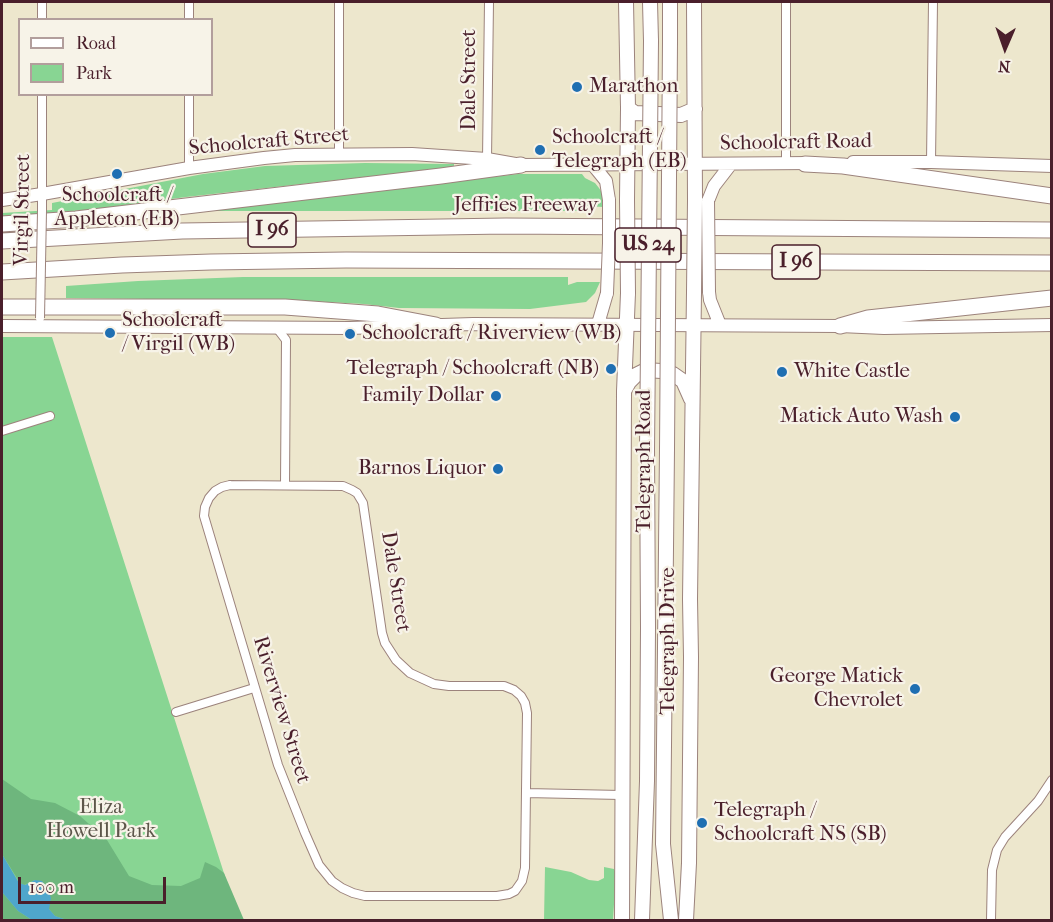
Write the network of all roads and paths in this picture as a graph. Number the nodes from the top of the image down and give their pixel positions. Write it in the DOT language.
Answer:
graph roads {
  1 [pos="42,2"];
  2 [pos="189,2"];
  3 [pos="339,2"];
  4 [pos="489,2"];
  5 [pos="626,2"];
  6 [pos="650,2"];
  7 [pos="670,2"];
  8 [pos="694,2"];
  9 [pos="786,2"];
  10 [pos="933,2"];
  11 [pos="42,18"];
  12 [pos="189,18"];
  13 [pos="42,96"];
  14 [pos="189,96"];
  15 [pos="628,108"];
  16 [pos="695,109"];
  17 [pos="339,154"];
  18 [pos="487,159"];
  19 [pos="931,162"];
  20 [pos="695,164"];
  21 [pos="731,164"];
  22 [pos="786,164"];
  23 [pos="806,164"];
  24 [pos="521,165"];
  25 [pos="542,165"];
  26 [pos="593,165"];
  27 [pos="628,165"];
  28 [pos="1052,166"];
  29 [pos="189,168"];
  30 [pos="42,194"];
  31 [pos="1052,196"];
  32 [pos="2,200"];
  33 [pos="702,201"];
  34 [pos="2,224"];
  35 [pos="1052,230"];
  36 [pos="2,241"];
  37 [pos="1052,263"];
  38 [pos="2,272"];
  39 [pos="1052,298"];
  40 [pos="2,307"];
  41 [pos="39,322"];
  42 [pos="598,324"];
  43 [pos="627,324"];
  44 [pos="436,325"];
  45 [pos="694,325"];
  46 [pos="720,325"];
  47 [pos="1052,325"];
  48 [pos="2,326"];
  49 [pos="840,326"];
  50 [pos="276,327"];
  51 [pos="624,391"];
  52 [pos="692,401"];
  53 [pos="50,416"];
  54 [pos="2,430"];
  55 [pos="285,485"];
  56 [pos="254,688"];
  57 [pos="176,712"];
  58 [pos="1052,780"];
  59 [pos="526,793"];
  60 [pos="621,795"];
  61 [pos="622,921"];
  62 [pos="642,921"];
  63 [pos="671,921"];
  64 [pos="686,921"];
  65 [pos="991,921"];
  1 -- 11 [label="street"];
  2 -- 12 [label="street"];
  3 -- 17 [label="street"];
  4 -- 18 [label="street, Dale Street"];
  5 -- 15 [label="main road"];
  6 -- 62 [label="main road, Telegraph Road / US 24, bridge"];
  7 -- 63 [label="main road, Telegraph Road / US 24, bridge"];
  8 -- 16 [label="main road, Telegraph Drive"];
  9 -- 22 [label="street"];
  10 -- 19 [label="street"];
  13 -- 30 [label="street, Virgil Street"];
  14 -- 29 [label="street"];
  15 -- 16 [label="main road"];
  15 -- 27 [label="main road"];
  16 -- 20 [label="main road, Telegraph Drive"];
  17 -- 18 [label="main road, Schoolcraft Street"];
  17 -- 29 [label="main road, Schoolcraft Street"];
  18 -- 24 [label="main road, Schoolcraft Street"];
  19 -- 23 [label="main road, Schoolcraft Road"];
  19 -- 28 [label="main road, Schoolcraft Road"];
  20 -- 21 [label="main road, Schoolcraft Road"];
  20 -- 27 [label="main road, Schoolcraft Road"];
  20 -- 33 [label="main road, Telegraph Drive"];
  21 -- 22 [label="main road, Schoolcraft Road"];
  21 -- 33 [label="main road"];
  22 -- 23 [label="main road, Schoolcraft Road"];
  23 -- 31 [label="highway"];
  24 -- 25 [label="main road, Schoolcraft Street"];
  24 -- 34 [label="highway"];
  25 -- 26 [label="main road, Schoolcraft Road"];
  26 -- 27 [label="main road, Schoolcraft Road"];
  26 -- 42 [label="main road, bridge"];
  27 -- 43 [label="main road, bridge"];
  29 -- 30 [label="main road, Schoolcraft Street"];
  30 -- 32 [label="main road, Schoolcraft Street"];
  30 -- 41 [label="street, Virgil Street, bridge"];
  33 -- 45 [label="main road, Telegraph Drive, bridge"];
  33 -- 46 [label="main road, bridge"];
  35 -- 36 [label="highway, Jeffries Freeway / I 96"];
  37 -- 38 [label="highway, I 96"];
  39 -- 49 [label="highway"];
  40 -- 44 [label="highway"];
  41 -- 48 [label="main road"];
  41 -- 50 [label="main road"];
  42 -- 43 [label="main road"];
  42 -- 44 [label="main road"];
  43 -- 45 [label="main road"];
  43 -- 51 [label="main road"];
  44 -- 50 [label="main road"];
  45 -- 46 [label="main road"];
  45 -- 52 [label="main road, Telegraph Drive"];
  46 -- 49 [label="main road"];
  47 -- 49 [label="main road"];
  50 -- 55 [label="street"];
  51 -- 52 [label="main road"];
  51 -- 60 [label="main road"];
  52 -- 64 [label="main road, Telegraph Drive"];
  53 -- 54 [label="street"];
  55 -- 56 [label="street, Riverview Street"];
  55 -- 59 [label="street, Dale Street"];
  56 -- 57 [label="street"];
  56 -- 59 [label="street, Riverview Street"];
  58 -- 65 [label="street"];
  59 -- 60 [label="street"];
  60 -- 61 [label="main road"];
}
